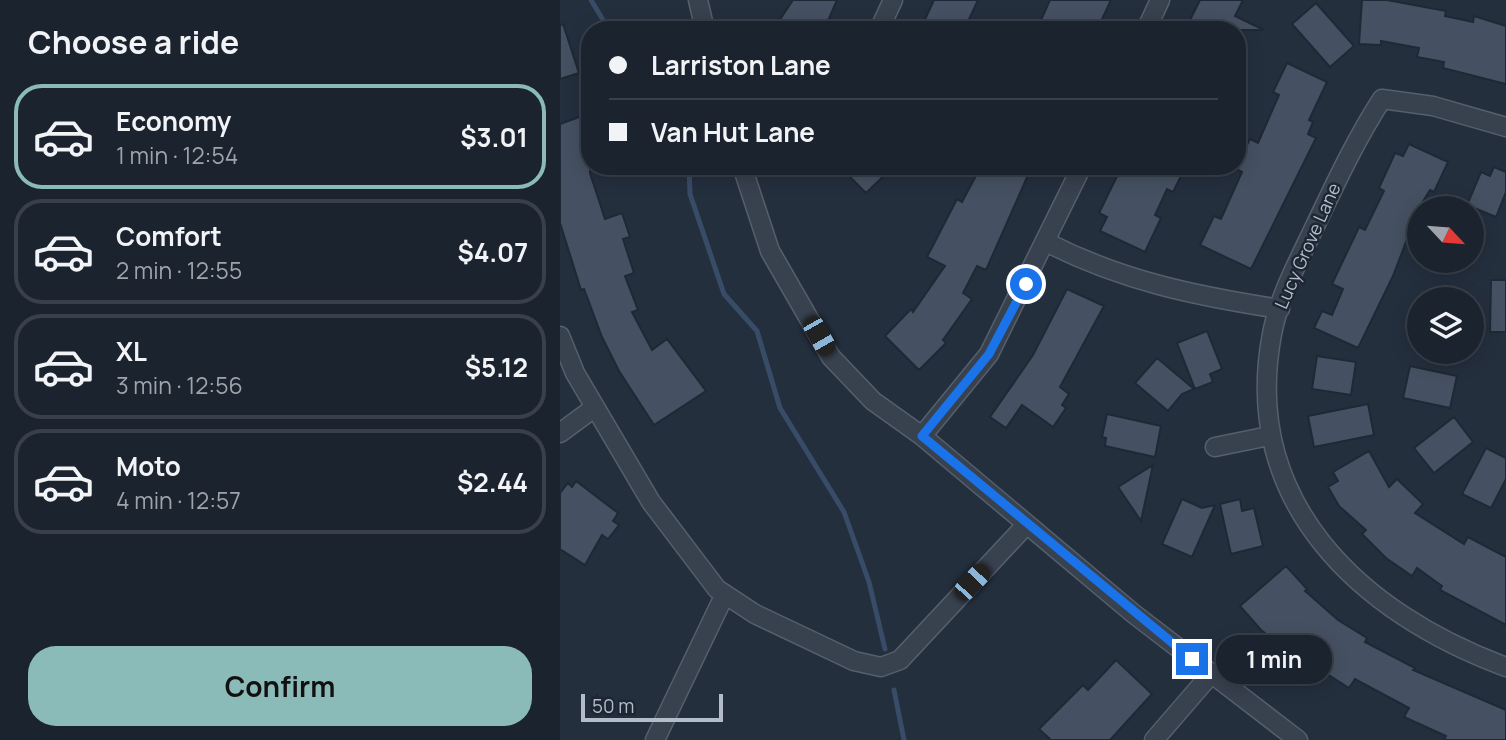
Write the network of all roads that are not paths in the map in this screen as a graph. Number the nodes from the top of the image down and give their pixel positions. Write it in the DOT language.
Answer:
graph roads {
  1 [pos="698,0"];
  2 [pos="893,0"];
  3 [pos="1160,0"];
  4 [pos="703,21"];
  5 [pos="883,21"];
  6 [pos="1150,21"];
  7 [pos="1506,127"];
  8 [pos="745,175"];
  9 [pos="1078,175"];
  10 [pos="1046,242"];
  11 [pos="1280,309"];
  12 [pos="560,336"];
  13 [pos="594,408"];
  14 [pos="560,433"];
  15 [pos="922,436"];
  16 [pos="1269,436"];
  17 [pos="1215,447"];
  18 [pos="1027,524"];
  19 [pos="725,594"];
  20 [pos="1506,667"];
  21 [pos="1211,674"];
  22 [pos="656,740"];
  23 [pos="1154,740"];
  24 [pos="1298,740"];
  1 -- 4 [label="street"];
  2 -- 5 [label="street"];
  3 -- 6 [label="street"];
  7 -- 11 [label="street, Lucy Grove Lane"];
  8 -- 15 [label="street"];
  9 -- 10 [label="street"];
  10 -- 11 [label="street"];
  10 -- 15 [label="street"];
  11 -- 16 [label="street, Lucy Grove Lane"];
  12 -- 13 [label="street"];
  13 -- 14 [label="street"];
  13 -- 19 [label="street"];
  15 -- 18 [label="street"];
  16 -- 17 [label="street"];
  16 -- 20 [label="street, Lucy Grove Lane"];
  18 -- 19 [label="street"];
  18 -- 21 [label="street"];
  19 -- 22 [label="street"];
  21 -- 23 [label="street"];
  21 -- 24 [label="street"];
}
